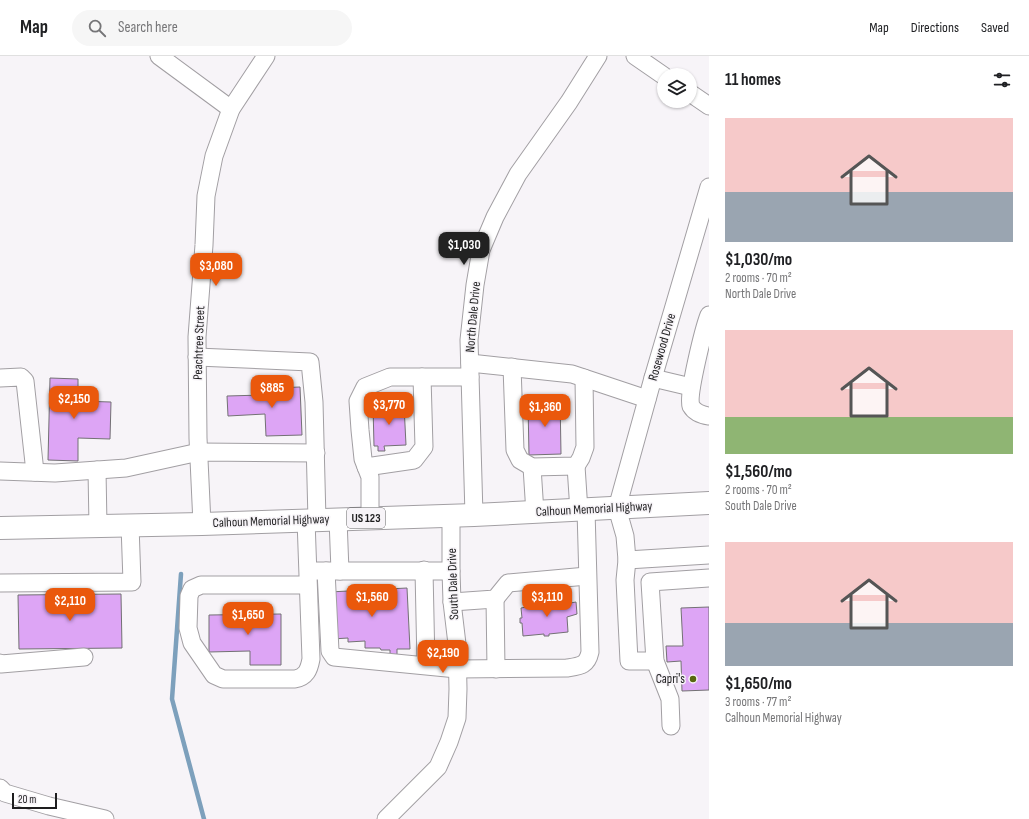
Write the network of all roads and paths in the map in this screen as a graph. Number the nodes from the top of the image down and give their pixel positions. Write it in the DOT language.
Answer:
graph roads {
  1 [pos="159,56"];
  2 [pos="266,56"];
  3 [pos="598,56"];
  4 [pos="635,56"];
  5 [pos="657,71"];
  6 [pos="697,98"];
  7 [pos="709,106"];
  8 [pos="232,109"];
  9 [pos="709,187"];
  10 [pos="709,315"];
  11 [pos="198,357"];
  12 [pos="512,367"];
  13 [pos="470,370"];
  14 [pos="422,377"];
  15 [pos="0,378"];
  16 [pos="584,378"];
  17 [pos="653,378"];
  18 [pos="691,387"];
  19 [pos="647,399"];
  20 [pos="709,416"];
  21 [pos="199,452"];
  22 [pos="316,453"];
  23 [pos="576,466"];
  24 [pos="366,467"];
  25 [pos="532,467"];
  26 [pos="97,470"];
  27 [pos="0,472"];
  28 [pos="35,472"];
  29 [pos="709,503"];
  30 [pos="617,508"];
  31 [pos="582,510"];
  32 [pos="535,513"];
  33 [pos="451,516"];
  34 [pos="474,516"];
  35 [pos="370,518"];
  36 [pos="320,519"];
  37 [pos="202,524"];
  38 [pos="130,525"];
  39 [pos="98,526"];
  40 [pos="0,528"];
  41 [pos="709,555"];
  42 [pos="648,559"];
  43 [pos="627,560"];
  44 [pos="424,570"];
  45 [pos="333,571"];
  46 [pos="451,571"];
  47 [pos="587,576"];
  48 [pos="308,578"];
  49 [pos="709,578"];
  50 [pos="650,582"];
  51 [pos="0,583"];
  52 [pos="495,599"];
  53 [pos="452,602"];
  54 [pos="84,656"];
  55 [pos="655,661"];
  56 [pos="0,663"];
  57 [pos="426,665"];
  58 [pos="457,669"];
  59 [pos="496,669"];
  60 [pos="671,726"];
  61 [pos="0,788"];
  62 [pos="105,819"];
  63 [pos="386,819"];
  1 -- 8 [label="street"];
  2 -- 8 [label="street, Peachtree Street"];
  3 -- 13 [label="street, North Dale Drive"];
  4 -- 5 [label="street"];
  6 -- 7 [label="street"];
  8 -- 11 [label="street, Peachtree Street"];
  9 -- 17 [label="street, Rosewood Drive"];
  10 -- 18 [label="street"];
  11 -- 21 [label="street, Peachtree Street"];
  11 -- 22 [label="street"];
  12 -- 13 [label="street"];
  12 -- 16 [label="street"];
  12 -- 25 [label="street"];
  13 -- 14 [label="street"];
  13 -- 34 [label="street, North Dale Drive"];
  14 -- 24 [label="street"];
  14 -- 24 [label="street"];
  15 -- 28 [label="street"];
  16 -- 19 [label="street"];
  16 -- 23 [label="street"];
  17 -- 18 [label="street"];
  17 -- 19 [label="street, Rosewood Drive"];
  18 -- 20 [label="street"];
  19 -- 30 [label="street, Rosewood Drive"];
  21 -- 22 [label="street"];
  21 -- 26 [label="street"];
  21 -- 37 [label="street, Peachtree Street"];
  22 -- 36 [label="street"];
  23 -- 25 [label="street"];
  23 -- 31 [label="street"];
  24 -- 35 [label="street"];
  25 -- 32 [label="street"];
  26 -- 28 [label="street"];
  26 -- 39 [label="street"];
  27 -- 28 [label="street"];
  29 -- 30 [label="highway, Calhoun Memorial Highway / US 123"];
  30 -- 31 [label="highway, Calhoun Memorial Highway / US 123"];
  30 -- 43 [label="street"];
  31 -- 32 [label="highway, Calhoun Memorial Highway / US 123"];
  31 -- 47 [label="street"];
  32 -- 34 [label="highway, Calhoun Memorial Highway / US 123"];
  33 -- 34 [label="highway, Calhoun Memorial Highway / US 123"];
  33 -- 35 [label="highway, Calhoun Memorial Highway / US 123"];
  33 -- 46 [label="street, South Dale Drive"];
  35 -- 36 [label="highway, Calhoun Memorial Highway / US 123"];
  36 -- 37 [label="highway, Calhoun Memorial Highway / US 123"];
  36 -- 45 [label="street"];
  36 -- 48 [label="street"];
  37 -- 38 [label="highway, Calhoun Memorial Highway / US 123"];
  38 -- 39 [label="highway, Calhoun Memorial Highway / US 123"];
  38 -- 51 [label="street"];
  39 -- 40 [label="highway, Calhoun Memorial Highway / US 123"];
  41 -- 42 [label="street"];
  42 -- 43 [label="street"];
  42 -- 50 [label="street"];
  43 -- 55 [label="street"];
  44 -- 45 [label="street"];
  44 -- 46 [label="street"];
  44 -- 57 [label="street"];
  45 -- 48 [label="street"];
  45 -- 57 [label="street"];
  46 -- 53 [label="street, South Dale Drive"];
  47 -- 52 [label="street"];
  47 -- 59 [label="street"];
  48 -- 48 [label="street"];
  49 -- 50 [label="street"];
  50 -- 55 [label="street"];
  52 -- 53 [label="street"];
  52 -- 59 [label="street"];
  53 -- 58 [label="street, South Dale Drive"];
  54 -- 56 [label="street"];
  55 -- 60 [label="street"];
  57 -- 58 [label="street"];
  58 -- 59 [label="street"];
  58 -- 63 [label="street, South Dale Drive"];
  61 -- 62 [label="street"];
}
